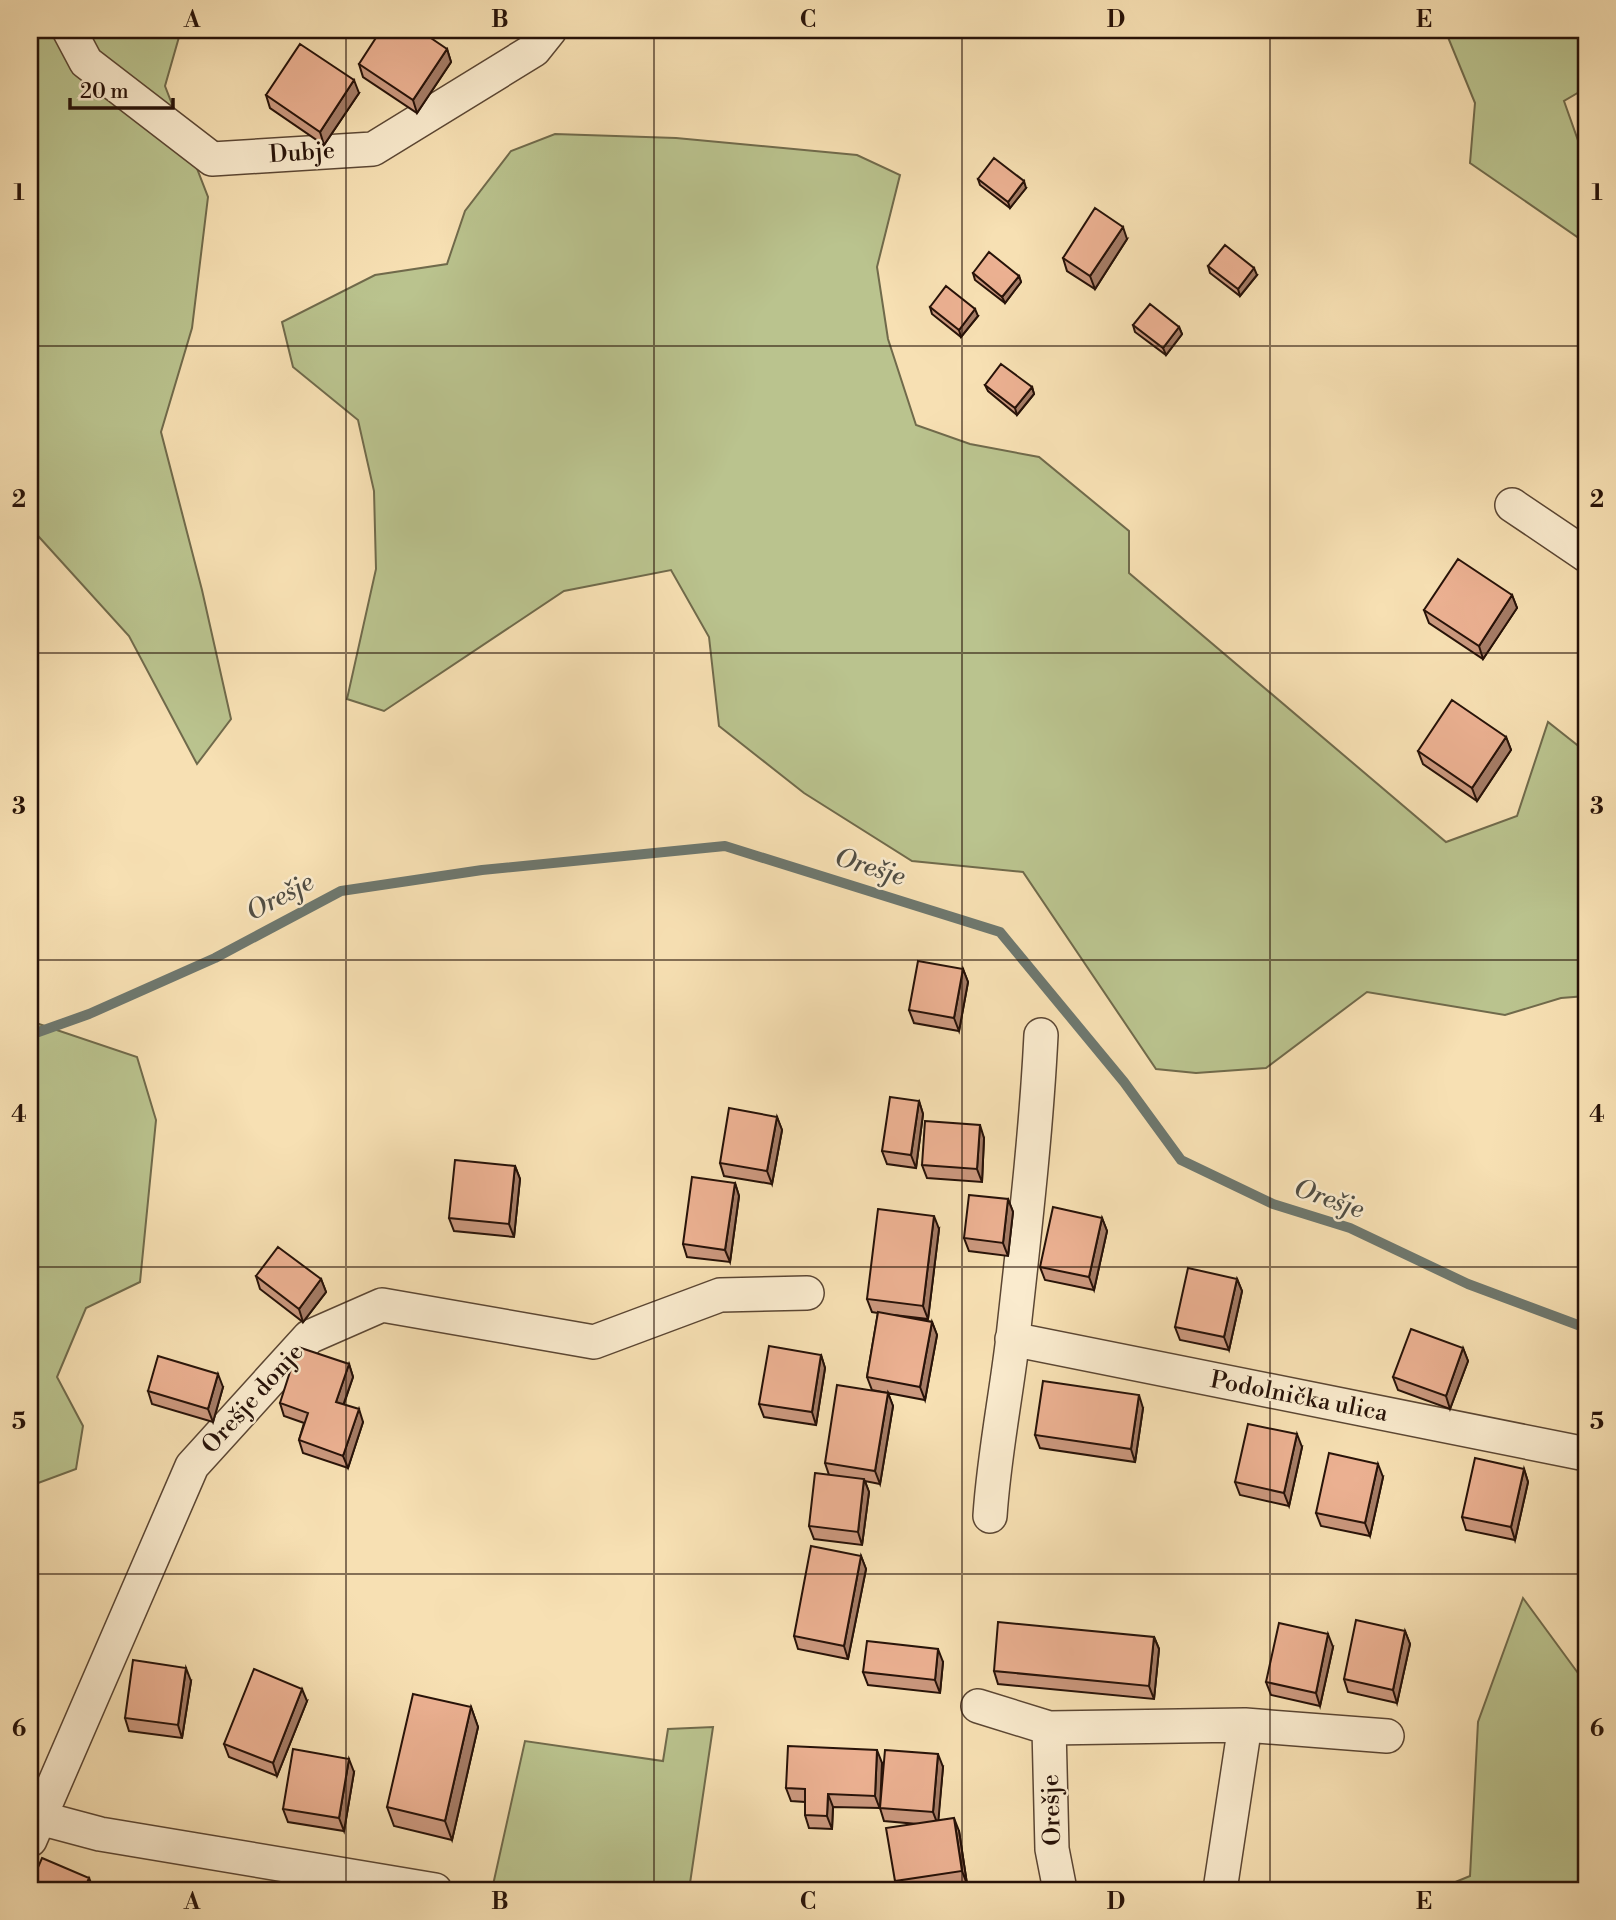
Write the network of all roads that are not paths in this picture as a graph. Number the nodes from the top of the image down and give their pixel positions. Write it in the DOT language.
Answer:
graph roads {
  1 [pos="69,30"];
  2 [pos="550,30"];
  3 [pos="1512,505"];
  4 [pos="1586,555"];
  5 [pos="1041,1035"];
  6 [pos="807,1293"];
  7 [pos="1012,1339"];
  8 [pos="1586,1454"];
  9 [pos="990,1516"];
  10 [pos="978,1706"];
  11 [pos="1245,1726"];
  12 [pos="1049,1728"];
  13 [pos="1387,1736"];
  14 [pos="35,1829"];
  15 [pos="435,1890"];
  16 [pos="1060,1890"];
  17 [pos="1220,1890"];
  1 -- 2 [label="street, Dubje"];
  3 -- 4 [label="street"];
  5 -- 7 [label="street"];
  6 -- 14 [label="street, Orešje donje"];
  7 -- 8 [label="street, Podolnička ulica"];
  7 -- 9 [label="street"];
  10 -- 12 [label="street"];
  11 -- 12 [label="street"];
  11 -- 13 [label="street"];
  11 -- 17 [label="street"];
  12 -- 16 [label="street, Orešje"];
  14 -- 15 [label="street, Orešje donje"];
}
